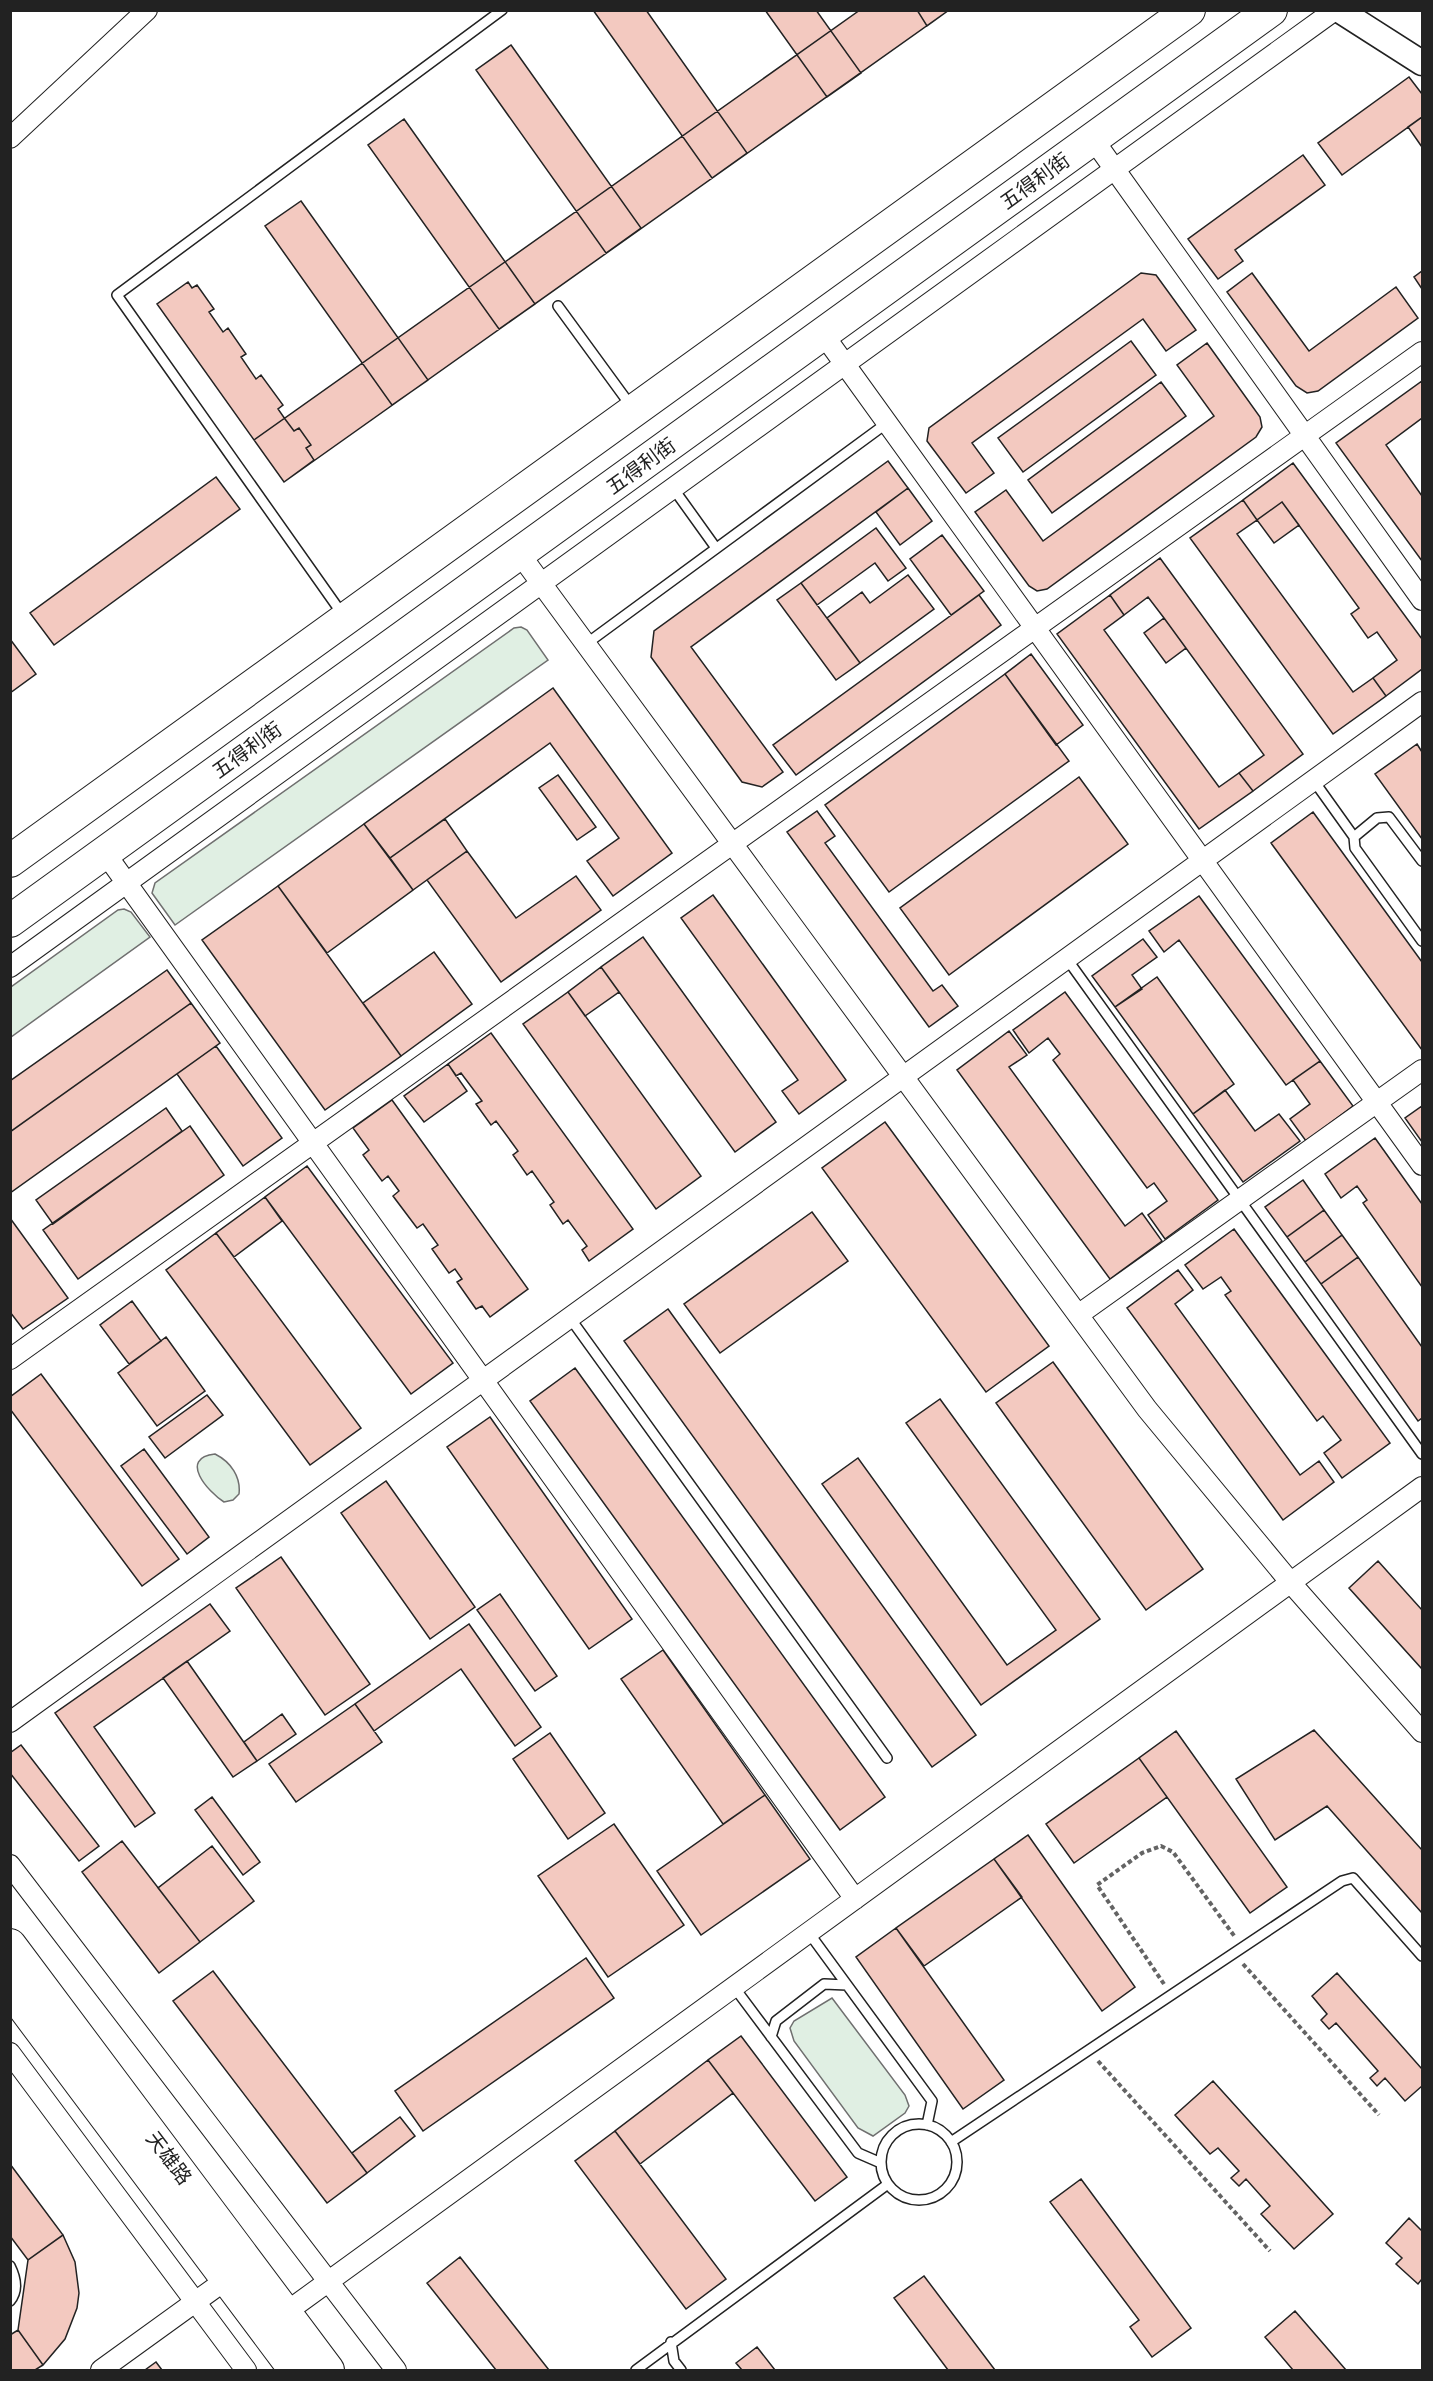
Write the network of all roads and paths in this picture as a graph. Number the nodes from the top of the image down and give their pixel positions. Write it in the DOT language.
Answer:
graph roads {
  1 [pos="147,10"];
  2 [pos="502,10"];
  3 [pos="1189,10"];
  4 [pos="1271,10"];
  5 [pos="1335,10"];
  6 [pos="1339,10"];
  7 [pos="1422,63"];
  8 [pos="10,138"];
  9 [pos="1093,139"];
  10 [pos="1115,169"];
  11 [pos="558,306"];
  12 [pos="823,334"];
  13 [pos="1422,352"];
  14 [pos="845,364"];
  15 [pos="634,411"];
  16 [pos="887,423"];
  17 [pos="1305,435"];
  18 [pos="673,488"];
  19 [pos="716,548"];
  20 [pos="519,553"];
  21 [pos="542,584"];
  22 [pos="1422,600"];
  23 [pos="346,619"];
  24 [pos="1035,627"];
  25 [pos="586,644"];
  26 [pos="1422,702"];
  27 [pos="1314,781"];
  28 [pos="1354,837"];
  29 [pos="732,843"];
  30 [pos="105,853"];
  31 [pos="10,861"];
  32 [pos="1203,861"];
  33 [pos="1422,861"];
  34 [pos="127,883"];
  35 [pos="10,921"];
  36 [pos="1422,940"];
  37 [pos="1067,959"];
  38 [pos="10,967"];
  39 [pos="1422,1070"];
  40 [pos="904,1077"];
  41 [pos="1377,1102"];
  42 [pos="312,1141"];
  43 [pos="1422,1165"];
  44 [pos="1240,1200"];
  45 [pos="1078,1315"];
  46 [pos="570,1318"];
  47 [pos="13,1352"];
  48 [pos="484,1381"];
  49 [pos="1422,1454"];
  50 [pos="1422,1487"];
  51 [pos="1291,1582"];
  52 [pos="10,1722"];
  53 [pos="1422,1732"];
  54 [pos="887,1758"];
  55 [pos="10,1865"];
  56 [pos="855,1899"];
  57 [pos="809,1933"];
  58 [pos="10,1945"];
  59 [pos="1242,1948"];
  60 [pos="1234,1954"];
  61 [pos="1422,1956"];
  62 [pos="848,1985"];
  63 [pos="734,1987"];
  64 [pos="10,1989"];
  65 [pos="1172,1995"];
  66 [pos="771,2037"];
  67 [pos="1089,2050"];
  68 [pos="10,2053"];
  69 [pos="1380,2115"];
  70 [pos="927,2125"];
  71 [pos="951,2142"];
  72 [pos="881,2163"];
  73 [pos="888,2184"];
  74 [pos="1270,2251"];
  75 [pos="10,2266"];
  76 [pos="227,2279"];
  77 [pos="330,2281"];
  78 [pos="10,2301"];
  79 [pos="196,2302"];
  80 [pos="285,2313"];
  81 [pos="671,2342"];
  82 [pos="101,2370"];
  83 [pos="246,2370"];
  84 [pos="295,2370"];
  85 [pos="328,2370"];
  86 [pos="396,2370"];
  87 [pos="636,2370"];
  88 [pos="681,2370"];
  1 -- 8 [label="street"];
  2 -- 23 [label="lane"];
  3 -- 15 [label="main road"];
  4 -- 9 [label="main road, 五得利街"];
  5 -- 10 [label="street"];
  6 -- 7 [label="street"];
  9 -- 10 [label="street"];
  9 -- 12 [label="main road, 五得利街"];
  10 -- 14 [label="street"];
  10 -- 17 [label="street"];
  11 -- 15 [label="lane"];
  12 -- 14 [label="street"];
  12 -- 20 [label="main road, 五得利街"];
  13 -- 17 [label="street"];
  14 -- 16 [label="street"];
  14 -- 18 [label="street"];
  15 -- 23 [label="main road"];
  16 -- 19 [label="lane"];
  16 -- 24 [label="street"];
  17 -- 22 [label="street"];
  17 -- 24 [label="street"];
  18 -- 19 [label="lane"];
  18 -- 21 [label="street"];
  19 -- 25 [label="lane"];
  20 -- 21 [label="street"];
  20 -- 30 [label="main road, 五得利街"];
  21 -- 25 [label="street"];
  21 -- 34 [label="street"];
  23 -- 31 [label="main road"];
  24 -- 29 [label="street"];
  24 -- 32 [label="street"];
  25 -- 29 [label="street"];
  26 -- 27 [label="street"];
  27 -- 28 [label="lane"];
  27 -- 32 [label="street"];
  28 -- 33 [label="lane"];
  28 -- 36 [label="lane"];
  29 -- 40 [label="street"];
  29 -- 42 [label="street"];
  30 -- 34 [label="street"];
  30 -- 35 [label="main road, 五得利街"];
  32 -- 37 [label="street"];
  32 -- 41 [label="street"];
  34 -- 38 [label="street"];
  34 -- 42 [label="street"];
  37 -- 40 [label="street"];
  37 -- 44 [label="lane"];
  39 -- 41 [label="street"];
  40 -- 45 [label="street"];
  40 -- 46 [label="street"];
  41 -- 43 [label="street"];
  41 -- 44 [label="street"];
  42 -- 47 [label="street"];
  42 -- 48 [label="street"];
  44 -- 45 [label="street"];
  44 -- 49 [label="lane"];
  45 -- 51 [label="street"];
  46 -- 48 [label="street"];
  46 -- 54 [label="lane"];
  48 -- 52 [label="street"];
  48 -- 56 [label="street"];
  50 -- 51 [label="street"];
  51 -- 53 [label="street"];
  51 -- 56 [label="street"];
  55 -- 77 [label="street"];
  56 -- 57 [label="street"];
  57 -- 62 [label="lane"];
  57 -- 63 [label="street"];
  58 -- 80 [label="main road, 天雄路"];
  59 -- 60 [label="lane"];
  59 -- 61 [label="lane"];
  59 -- 65 [label="path"];
  60 -- 65 [label="lane"];
  60 -- 69 [label="path"];
  62 -- 66 [label="lane"];
  62 -- 70 [label="lane"];
  63 -- 66 [label="lane"];
  63 -- 77 [label="street"];
  64 -- 76 [label="main road, 天雄路"];
  65 -- 67 [label="lane"];
  66 -- 72 [label="lane"];
  67 -- 71 [label="lane"];
  67 -- 74 [label="path"];
  68 -- 79 [label="street"];
  70 -- 71 [label="lane"];
  70 -- 72 [label="lane"];
  71 -- 73 [label="lane"];
  72 -- 73 [label="lane"];
  73 -- 81 [label="lane"];
  75 -- 78 [label="lane"];
  76 -- 79 [label="street"];
  76 -- 84 [label="main road, 天雄路"];
  77 -- 80 [label="street"];
  77 -- 86 [label="street"];
  79 -- 82 [label="street"];
  79 -- 83 [label="street"];
  80 -- 85 [label="main road, 天雄路"];
  81 -- 87 [label="lane"];
  81 -- 88 [label="lane"];
}
